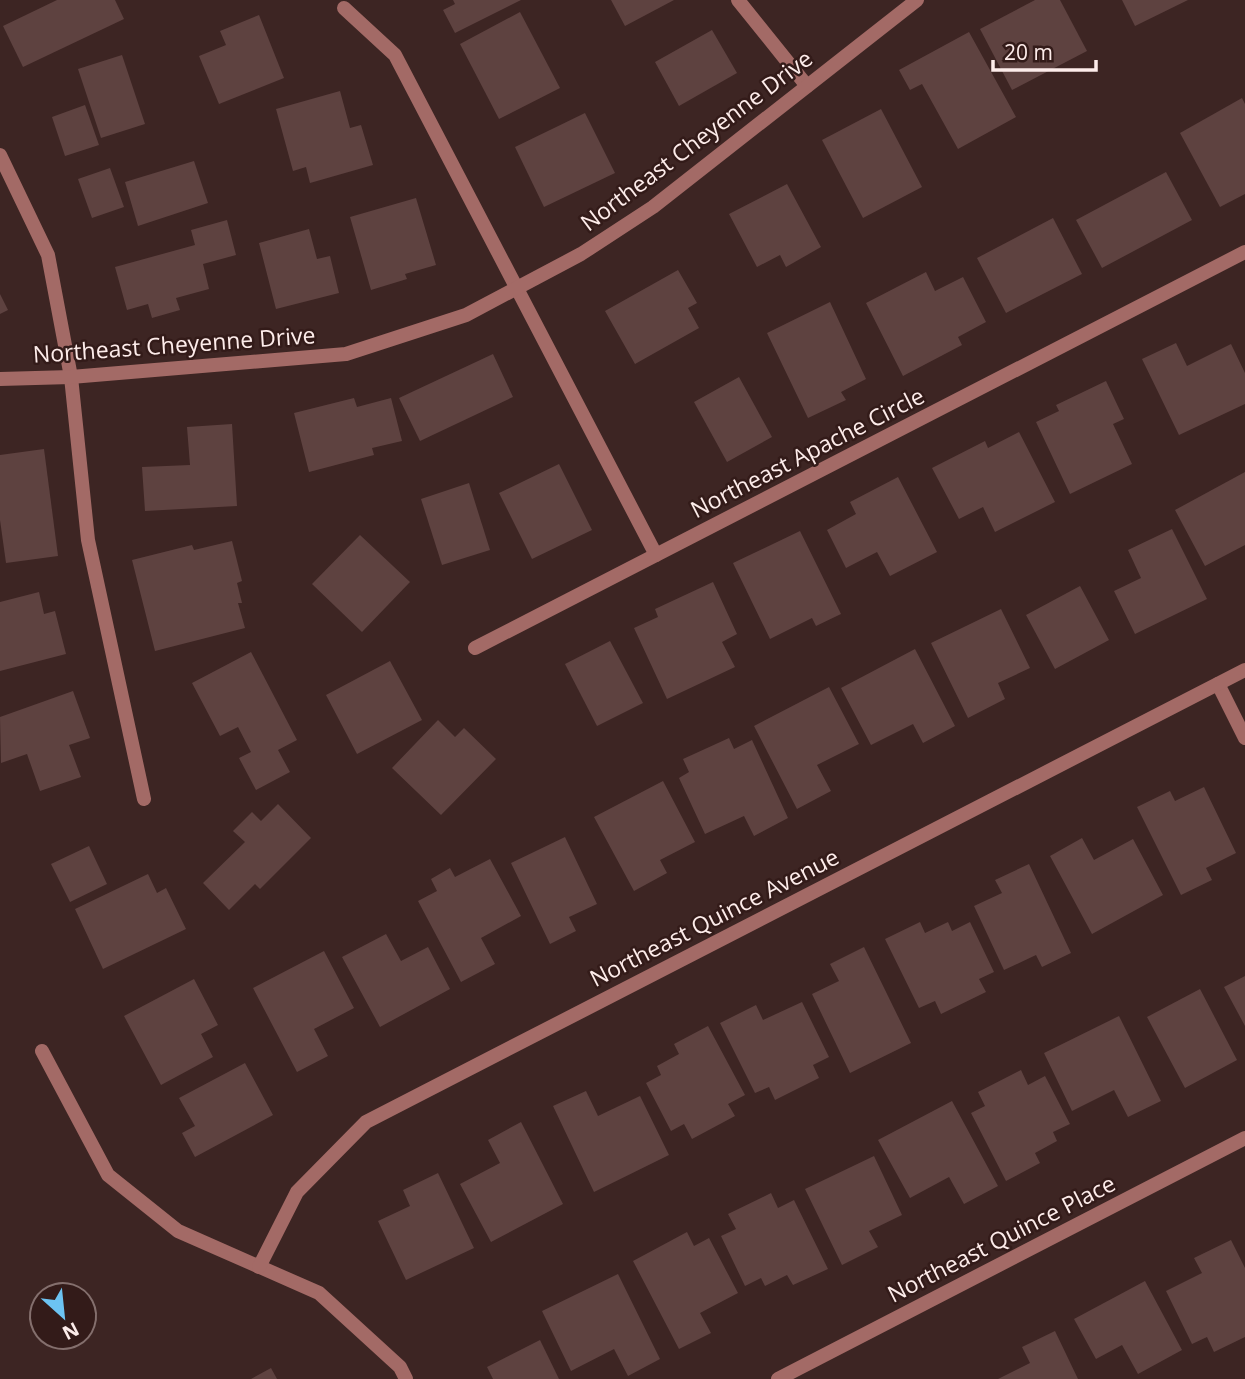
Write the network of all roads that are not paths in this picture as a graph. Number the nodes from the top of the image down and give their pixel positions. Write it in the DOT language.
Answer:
graph roads {
  1 [pos="738,0"];
  2 [pos="917,0"];
  3 [pos="344,8"];
  4 [pos="807,86"];
  5 [pos="0,155"];
  6 [pos="1245,252"];
  7 [pos="518,288"];
  8 [pos="71,377"];
  9 [pos="0,379"];
  10 [pos="656,555"];
  11 [pos="475,648"];
  12 [pos="1245,670"];
  13 [pos="1218,684"];
  14 [pos="1245,738"];
  15 [pos="144,799"];
  16 [pos="42,1051"];
  17 [pos="1245,1138"];
  18 [pos="259,1267"];
  19 [pos="405,1379"];
  20 [pos="778,1379"];
  1 -- 4 [label="street"];
  2 -- 4 [label="street, Northeast Cheyenne Drive"];
  3 -- 7 [label="street"];
  4 -- 7 [label="street, Northeast Cheyenne Drive"];
  5 -- 8 [label="street"];
  6 -- 10 [label="street, Northeast Apache Circle"];
  7 -- 8 [label="street, Northeast Cheyenne Drive"];
  7 -- 10 [label="street"];
  8 -- 9 [label="street, Northeast Cheyenne Drive"];
  8 -- 15 [label="street"];
  10 -- 11 [label="street, Northeast Apache Circle"];
  12 -- 13 [label="street, Northeast Quince Avenue"];
  13 -- 14 [label="street"];
  13 -- 18 [label="street, Northeast Quince Avenue"];
  16 -- 18 [label="street"];
  17 -- 20 [label="street, Northeast Quince Place"];
  18 -- 19 [label="street"];
}
